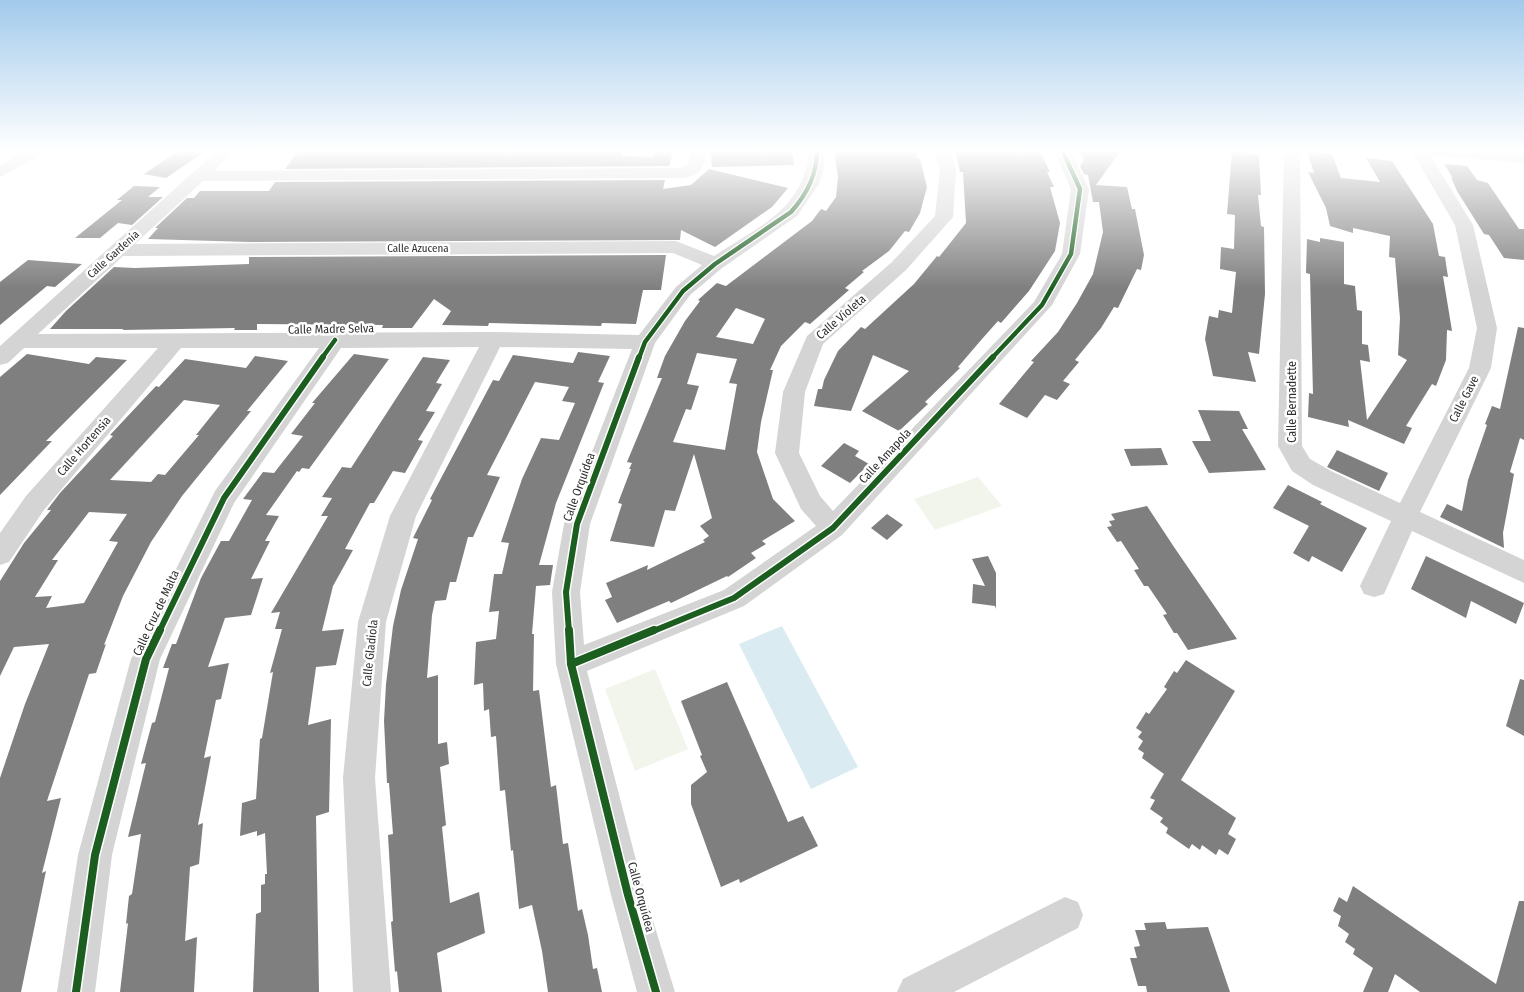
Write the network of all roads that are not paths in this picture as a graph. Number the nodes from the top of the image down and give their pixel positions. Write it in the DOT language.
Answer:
graph roads {
  1 [pos="176,196"];
  2 [pos="803,196"];
  3 [pos="946,196"];
  4 [pos="1079,196"];
  5 [pos="1292,196"];
  6 [pos="1447,196"];
  7 [pos="117,250"];
  8 [pos="715,264"];
  9 [pos="494,339"];
  10 [pos="335,340"];
  11 [pos="18,341"];
  12 [pos="645,342"];
  13 [pos="174,343"];
  14 [pos="0,358"];
  15 [pos="1406,516"];
  16 [pos="833,528"];
  17 [pos="0,554"];
  18 [pos="1524,572"];
  19 [pos="1374,586"];
  20 [pos="571,664"];
  21 [pos="1065,915"];
  22 [pos="76,992"];
  23 [pos="372,992"];
  24 [pos="656,992"];
  25 [pos="916,992"];
  1 -- 7 [label="street, Calle Gardenia"];
  2 -- 8 [label="street, Calle Orquídea"];
  3 -- 16 [label="street, Calle Violeta"];
  4 -- 16 [label="street, Calle Amapola"];
  5 -- 15 [label="street, Calle Bernadette"];
  6 -- 15 [label="street, Calle Gave"];
  7 -- 8 [label="street, Calle Azucena"];
  7 -- 11 [label="street, Calle Gardenia"];
  8 -- 12 [label="street, Calle Orquídea"];
  9 -- 10 [label="street, Calle Madre Selva"];
  9 -- 12 [label="street, Calle Madre Selva"];
  9 -- 23 [label="street, Calle Gladiola"];
  10 -- 13 [label="street, Calle Madre Selva"];
  10 -- 22 [label="street, Calle Cruz de Malta"];
  11 -- 13 [label="street, Calle Madre Selva"];
  11 -- 14 [label="street, Calle Gardenia"];
  12 -- 20 [label="street, Calle Orquídea"];
  13 -- 17 [label="street, Calle Hortensia"];
  15 -- 18 [label="street, Calle Bernadette"];
  15 -- 19 [label="street, Calle Gave"];
  16 -- 20 [label="street, Calle Amapola"];
  20 -- 24 [label="street, Calle Orquídea"];
  21 -- 25 [label="street"];
}
